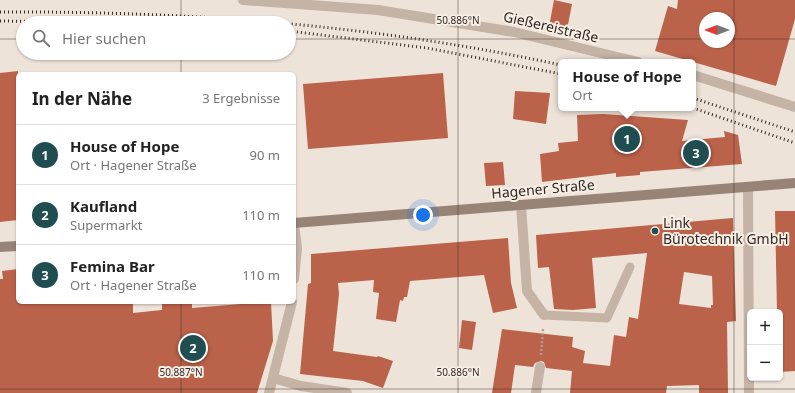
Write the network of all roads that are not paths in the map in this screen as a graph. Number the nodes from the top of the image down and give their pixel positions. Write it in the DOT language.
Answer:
graph roads {
  1 [pos="243,0"];
  2 [pos="626,59"];
  3 [pos="696,76"];
  4 [pos="795,107"];
  5 [pos="795,183"];
  6 [pos="748,187"];
  7 [pos="521,205"];
  8 [pos="296,224"];
  9 [pos="296,240"];
  10 [pos="16,246"];
  11 [pos="0,247"];
  12 [pos="296,258"];
  13 [pos="630,267"];
  14 [pos="292,304"];
  15 [pos="544,315"];
  16 [pos="540,367"];
  17 [pos="273,378"];
  18 [pos="269,393"];
  19 [pos="348,393"];
  20 [pos="536,393"];
  21 [pos="749,393"];
  1 -- 2 [label="street, Gießereistraße"];
  3 -- 4 [label="street"];
  5 -- 6 [label="main road, Hagener Straße"];
  6 -- 7 [label="main road, Hagener Straße"];
  6 -- 21 [label="street"];
  7 -- 8 [label="main road, Hagener Straße"];
  7 -- 15 [label="street"];
  9 -- 12 [label="street"];
  10 -- 11 [label="main road"];
  13 -- 15 [label="lane"];
  14 -- 17 [label="street"];
  16 -- 20 [label="street"];
  17 -- 18 [label="street"];
  17 -- 19 [label="street"];
}
